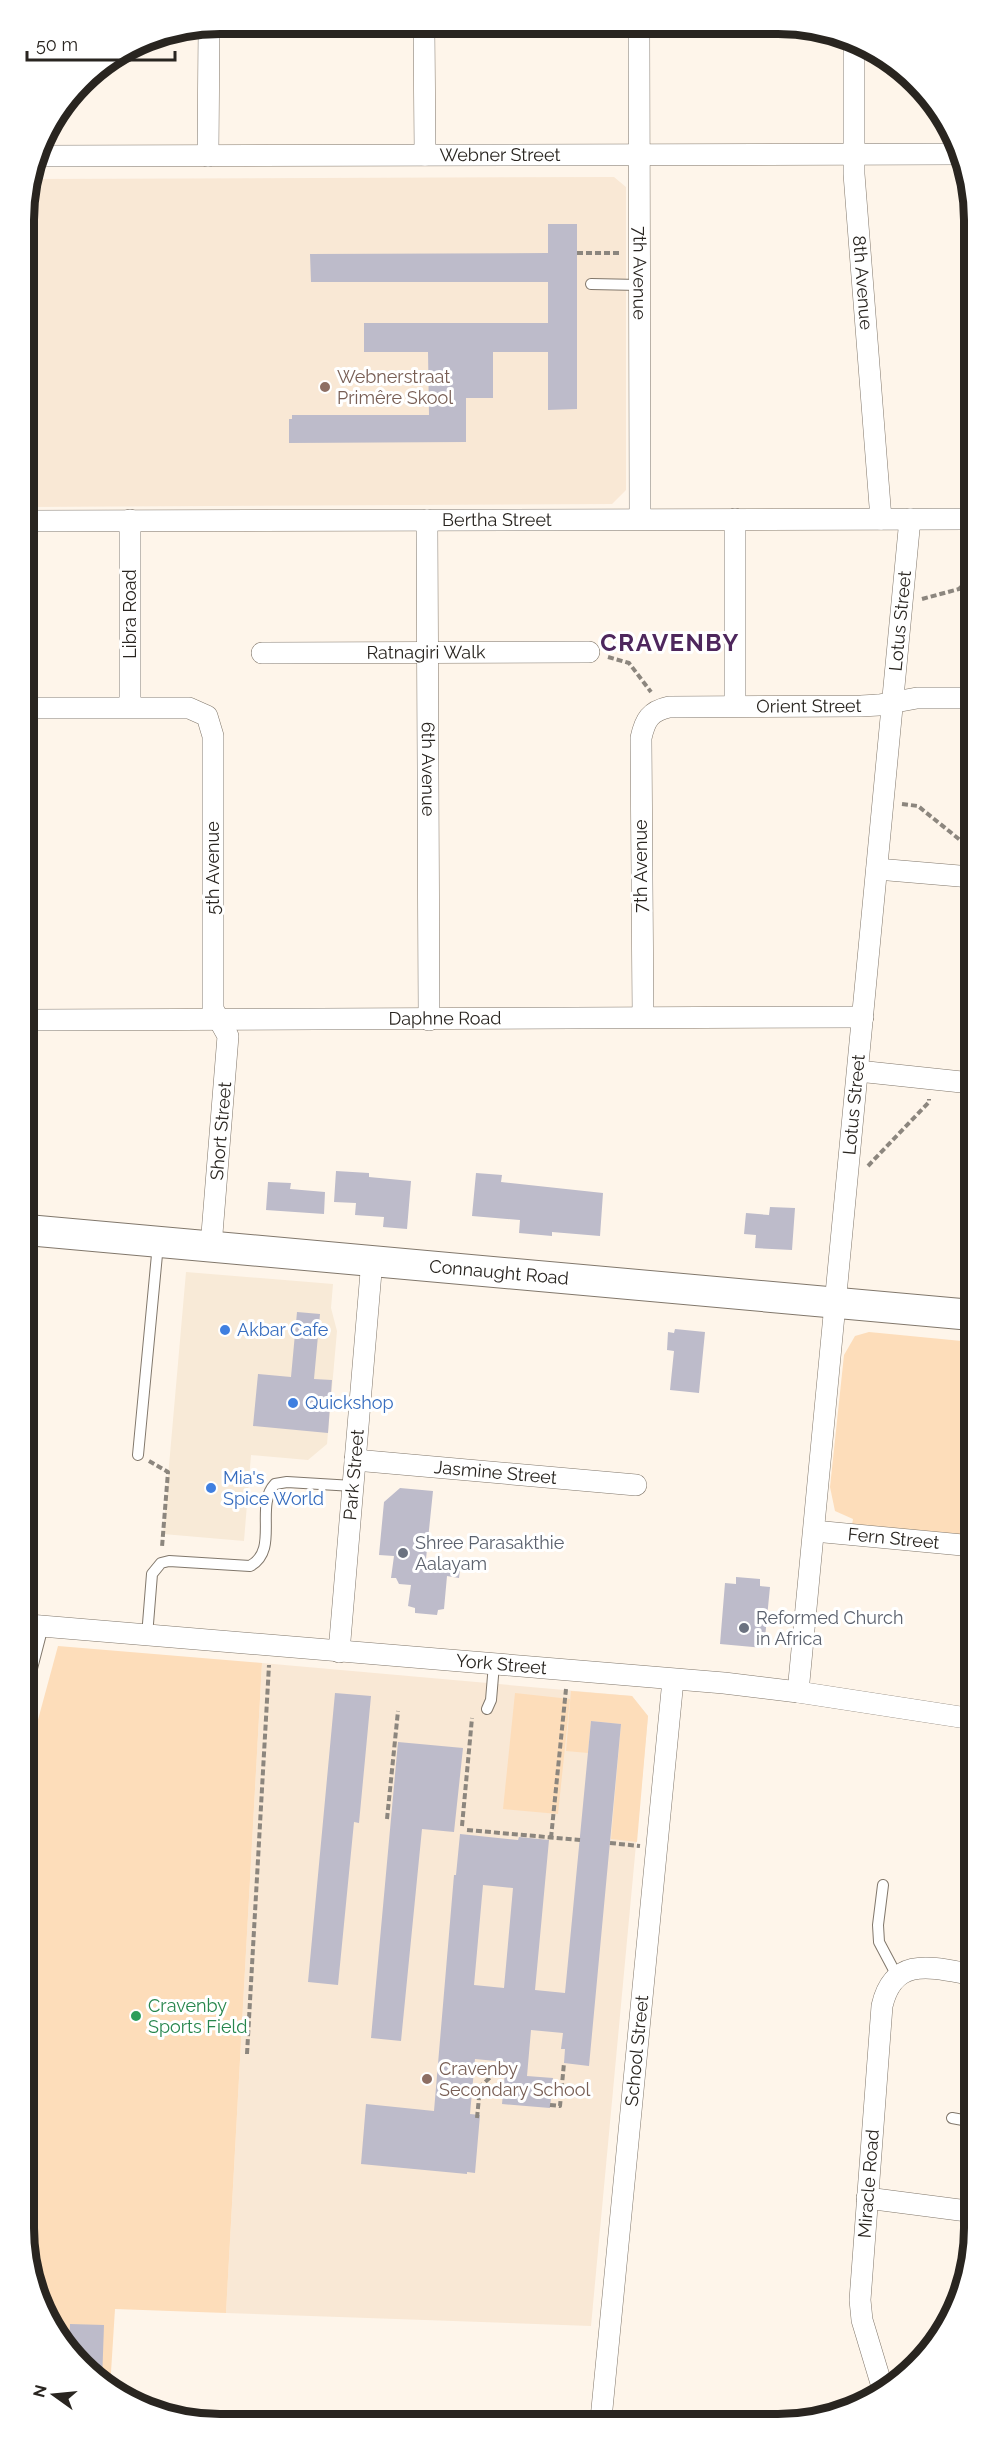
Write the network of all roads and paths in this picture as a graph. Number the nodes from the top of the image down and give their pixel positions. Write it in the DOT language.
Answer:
graph roads {
  1 [pos="639,34"];
  2 [pos="208,35"];
  3 [pos="424,35"];
  4 [pos="854,51"];
  5 [pos="639,154"];
  6 [pos="854,154"];
  7 [pos="952,154"];
  8 [pos="425,155"];
  9 [pos="47,156"];
  10 [pos="208,156"];
  11 [pos="577,253"];
  12 [pos="639,253"];
  13 [pos="591,284"];
  14 [pos="639,285"];
  15 [pos="640,519"];
  16 [pos="735,519"];
  17 [pos="881,519"];
  18 [pos="910,519"];
  19 [pos="964,519"];
  20 [pos="130,520"];
  21 [pos="427,520"];
  22 [pos="35,521"];
  23 [pos="964,584"];
  24 [pos="902,600"];
  25 [pos="427,652"];
  26 [pos="262,653"];
  27 [pos="598,654"];
  28 [pos="964,698"];
  29 [pos="892,702"];
  30 [pos="651,705"];
  31 [pos="735,705"];
  32 [pos="130,707"];
  33 [pos="35,708"];
  34 [pos="883,802"];
  35 [pos="964,843"];
  36 [pos="877,869"];
  37 [pos="964,877"];
  38 [pos="643,1017"];
  39 [pos="863,1017"];
  40 [pos="35,1020"];
  41 [pos="219,1020"];
  42 [pos="429,1020"];
  43 [pos="858,1071"];
  44 [pos="931,1079"];
  45 [pos="964,1082"];
  46 [pos="849,1171"];
  47 [pos="34,1231"];
  48 [pos="159,1241"];
  49 [pos="211,1246"];
  50 [pos="372,1260"];
  51 [pos="836,1303"];
  52 [pos="964,1314"];
  53 [pos="138,1455"];
  54 [pos="355,1460"];
  55 [pos="636,1485"];
  56 [pos="353,1486"];
  57 [pos="814,1531"];
  58 [pos="964,1545"];
  59 [pos="161,1563"];
  60 [pos="36,1626"];
  61 [pos="147,1636"];
  62 [pos="270,1646"];
  63 [pos="339,1652"];
  64 [pos="494,1664"];
  65 [pos="673,1680"];
  66 [pos="566,1688"];
  67 [pos="798,1692"];
  68 [pos="487,1709"];
  69 [pos="398,1711"];
  70 [pos="472,1718"];
  71 [pos="964,1718"];
  72 [pos="387,1819"];
  73 [pos="462,1826"];
  74 [pos="467,1830"];
  75 [pos="551,1838"];
  76 [pos="580,1840"];
  77 [pos="610,1843"];
  78 [pos="645,1847"];
  79 [pos="883,1885"];
  80 [pos="964,1973"];
  81 [pos="897,1976"];
  82 [pos="247,2054"];
  83 [pos="507,2062"];
  84 [pos="564,2063"];
  85 [pos="480,2086"];
  86 [pos="471,2094"];
  87 [pos="550,2105"];
  88 [pos="477,2118"];
  89 [pos="952,2118"];
  90 [pos="964,2120"];
  91 [pos="867,2198"];
  92 [pos="964,2211"];
  93 [pos="881,2384"];
  94 [pos="601,2414"];
  1 -- 5 [label="street, 7th Avenue"];
  2 -- 10 [label="street"];
  3 -- 8 [label="street"];
  4 -- 6 [label="street, 8th Avenue"];
  5 -- 6 [label="street, Webner Street"];
  5 -- 8 [label="street, Webner Street"];
  5 -- 12 [label="street, 7th Avenue"];
  6 -- 7 [label="street, Webner Street"];
  6 -- 17 [label="street, 8th Avenue"];
  8 -- 10 [label="street, Webner Street"];
  9 -- 10 [label="street, Webner Street"];
  11 -- 12 [label="path"];
  12 -- 14 [label="street, 7th Avenue"];
  13 -- 14 [label="lane"];
  14 -- 15 [label="street, 7th Avenue"];
  15 -- 16 [label="street, Bertha Street"];
  15 -- 21 [label="street, Bertha Street"];
  16 -- 17 [label="street, Bertha Street"];
  16 -- 31 [label="street"];
  17 -- 18 [label="street, Bertha Street"];
  18 -- 19 [label="street, Bertha Street"];
  18 -- 24 [label="street, Lotus Street"];
  20 -- 21 [label="street, Bertha Street"];
  20 -- 22 [label="street, Bertha Street"];
  20 -- 32 [label="street, Libra Road"];
  21 -- 25 [label="street, 6th Avenue"];
  23 -- 24 [label="path"];
  24 -- 29 [label="street, Lotus Street"];
  25 -- 26 [label="street, Ratnagiri Walk"];
  25 -- 27 [label="street, Ratnagiri Walk"];
  25 -- 42 [label="street, 6th Avenue"];
  27 -- 30 [label="path"];
  28 -- 29 [label="street, Orient Street"];
  29 -- 31 [label="street, Orient Street"];
  29 -- 34 [label="street, Lotus Street"];
  30 -- 31 [label="street, Orient Street"];
  30 -- 38 [label="street, 7th Avenue"];
  32 -- 33 [label="street"];
  32 -- 41 [label="street, 5th Avenue"];
  34 -- 35 [label="path"];
  34 -- 36 [label="street, Lotus Street"];
  36 -- 37 [label="street"];
  36 -- 39 [label="street, Lotus Street"];
  38 -- 39 [label="street, Daphne Road"];
  38 -- 42 [label="street, Daphne Road"];
  39 -- 43 [label="street, Lotus Street"];
  40 -- 41 [label="street, Daphne Road"];
  41 -- 42 [label="street, Daphne Road"];
  41 -- 49 [label="street, Short Street"];
  43 -- 44 [label="street"];
  43 -- 46 [label="street, Lotus Street"];
  44 -- 45 [label="street"];
  44 -- 46 [label="path"];
  46 -- 51 [label="street, Lotus Street"];
  47 -- 48 [label="street, Connaught Road"];
  48 -- 49 [label="street, Connaught Road"];
  48 -- 53 [label="lane"];
  49 -- 50 [label="street, Connaught Road"];
  50 -- 51 [label="street, Connaught Road"];
  50 -- 54 [label="street, Park Street"];
  51 -- 52 [label="street, Connaught Road"];
  51 -- 57 [label="street, Lotus Street"];
  53 -- 59 [label="path"];
  54 -- 55 [label="street, Jasmine Street"];
  54 -- 56 [label="street, Park Street"];
  56 -- 59 [label="lane"];
  56 -- 63 [label="street, Park Street"];
  57 -- 58 [label="street, Fern Street"];
  57 -- 67 [label="street, Lotus Street"];
  59 -- 61 [label="lane"];
  60 -- 61 [label="street, York Street"];
  61 -- 62 [label="street, York Street"];
  62 -- 63 [label="street, York Street"];
  62 -- 82 [label="path"];
  63 -- 64 [label="street, York Street"];
  64 -- 65 [label="street, York Street"];
  64 -- 68 [label="lane"];
  65 -- 67 [label="street, York Street"];
  65 -- 94 [label="street, School Street"];
  66 -- 75 [label="path"];
  67 -- 71 [label="street, York Street"];
  69 -- 72 [label="path"];
  70 -- 73 [label="path"];
  74 -- 75 [label="path"];
  75 -- 76 [label="path"];
  77 -- 78 [label="path"];
  79 -- 81 [label="lane"];
  80 -- 81 [label="street"];
  81 -- 91 [label="street, Miracle Road"];
  83 -- 85 [label="path"];
  84 -- 87 [label="path"];
  85 -- 86 [label="path"];
  85 -- 88 [label="path"];
  89 -- 90 [label="lane"];
  91 -- 92 [label="street"];
  91 -- 93 [label="street, Miracle Road"];
}
